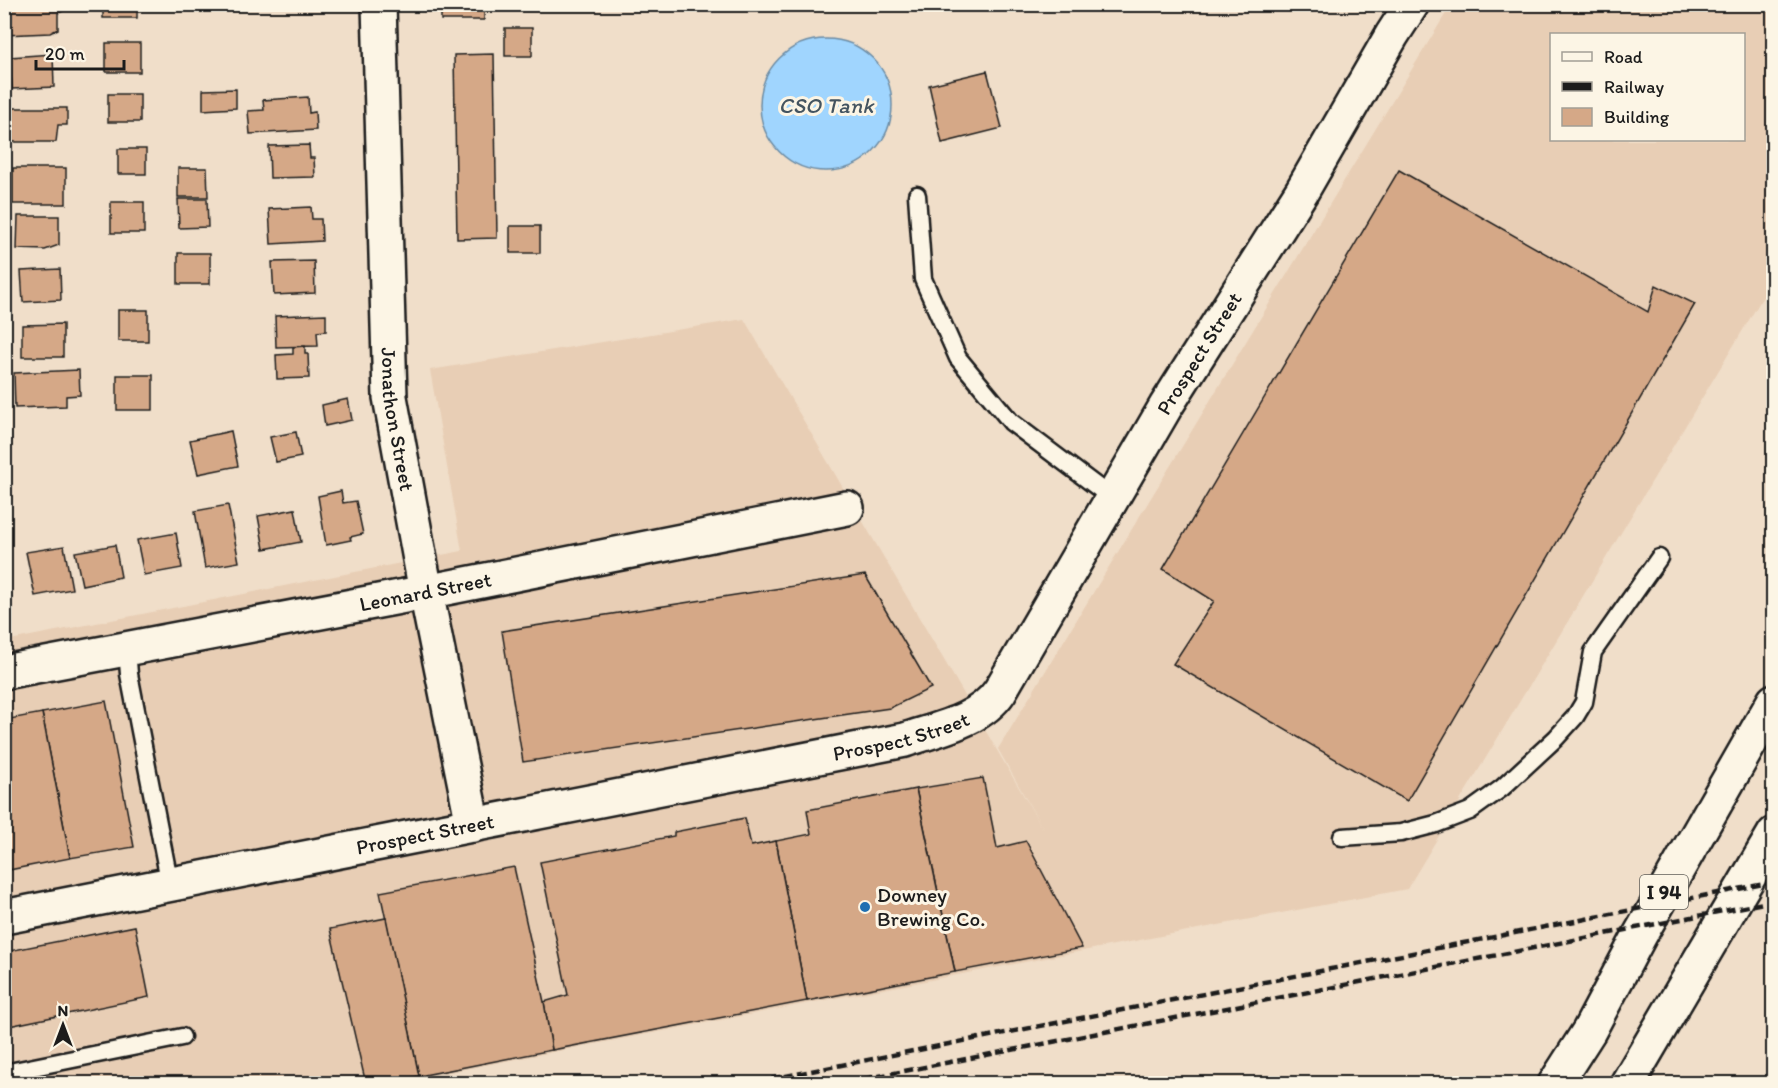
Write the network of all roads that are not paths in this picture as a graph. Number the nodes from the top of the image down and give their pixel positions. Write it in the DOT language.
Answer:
graph roads {
  1 [pos="379,4"];
  2 [pos="1412,4"];
  3 [pos="917,195"];
  4 [pos="1112,498"];
  5 [pos="847,508"];
  6 [pos="1659,558"];
  7 [pos="426,592"];
  8 [pos="127,649"];
  9 [pos="4,672"];
  10 [pos="1773,701"];
  11 [pos="473,825"];
  12 [pos="1773,834"];
  13 [pos="1342,837"];
  14 [pos="170,885"];
  15 [pos="4,917"];
  16 [pos="182,1037"];
  17 [pos="4,1073"];
  18 [pos="1555,1083"];
  19 [pos="1627,1083"];
  1 -- 7 [label="main road, Jonathon Street"];
  2 -- 4 [label="main road, Prospect Street"];
  3 -- 4 [label="lane"];
  4 -- 11 [label="main road, Prospect Street"];
  5 -- 7 [label="main road, Leonard Street"];
  6 -- 13 [label="lane"];
  7 -- 8 [label="main road, Leonard Street"];
  7 -- 11 [label="main road, Jonathon Street"];
  8 -- 9 [label="main road, Leonard Street"];
  8 -- 14 [label="lane"];
  10 -- 18 [label="main road, I 94"];
  11 -- 14 [label="main road, Prospect Street"];
  12 -- 19 [label="main road"];
  14 -- 15 [label="main road, Prospect Street"];
  16 -- 17 [label="lane"];
}
